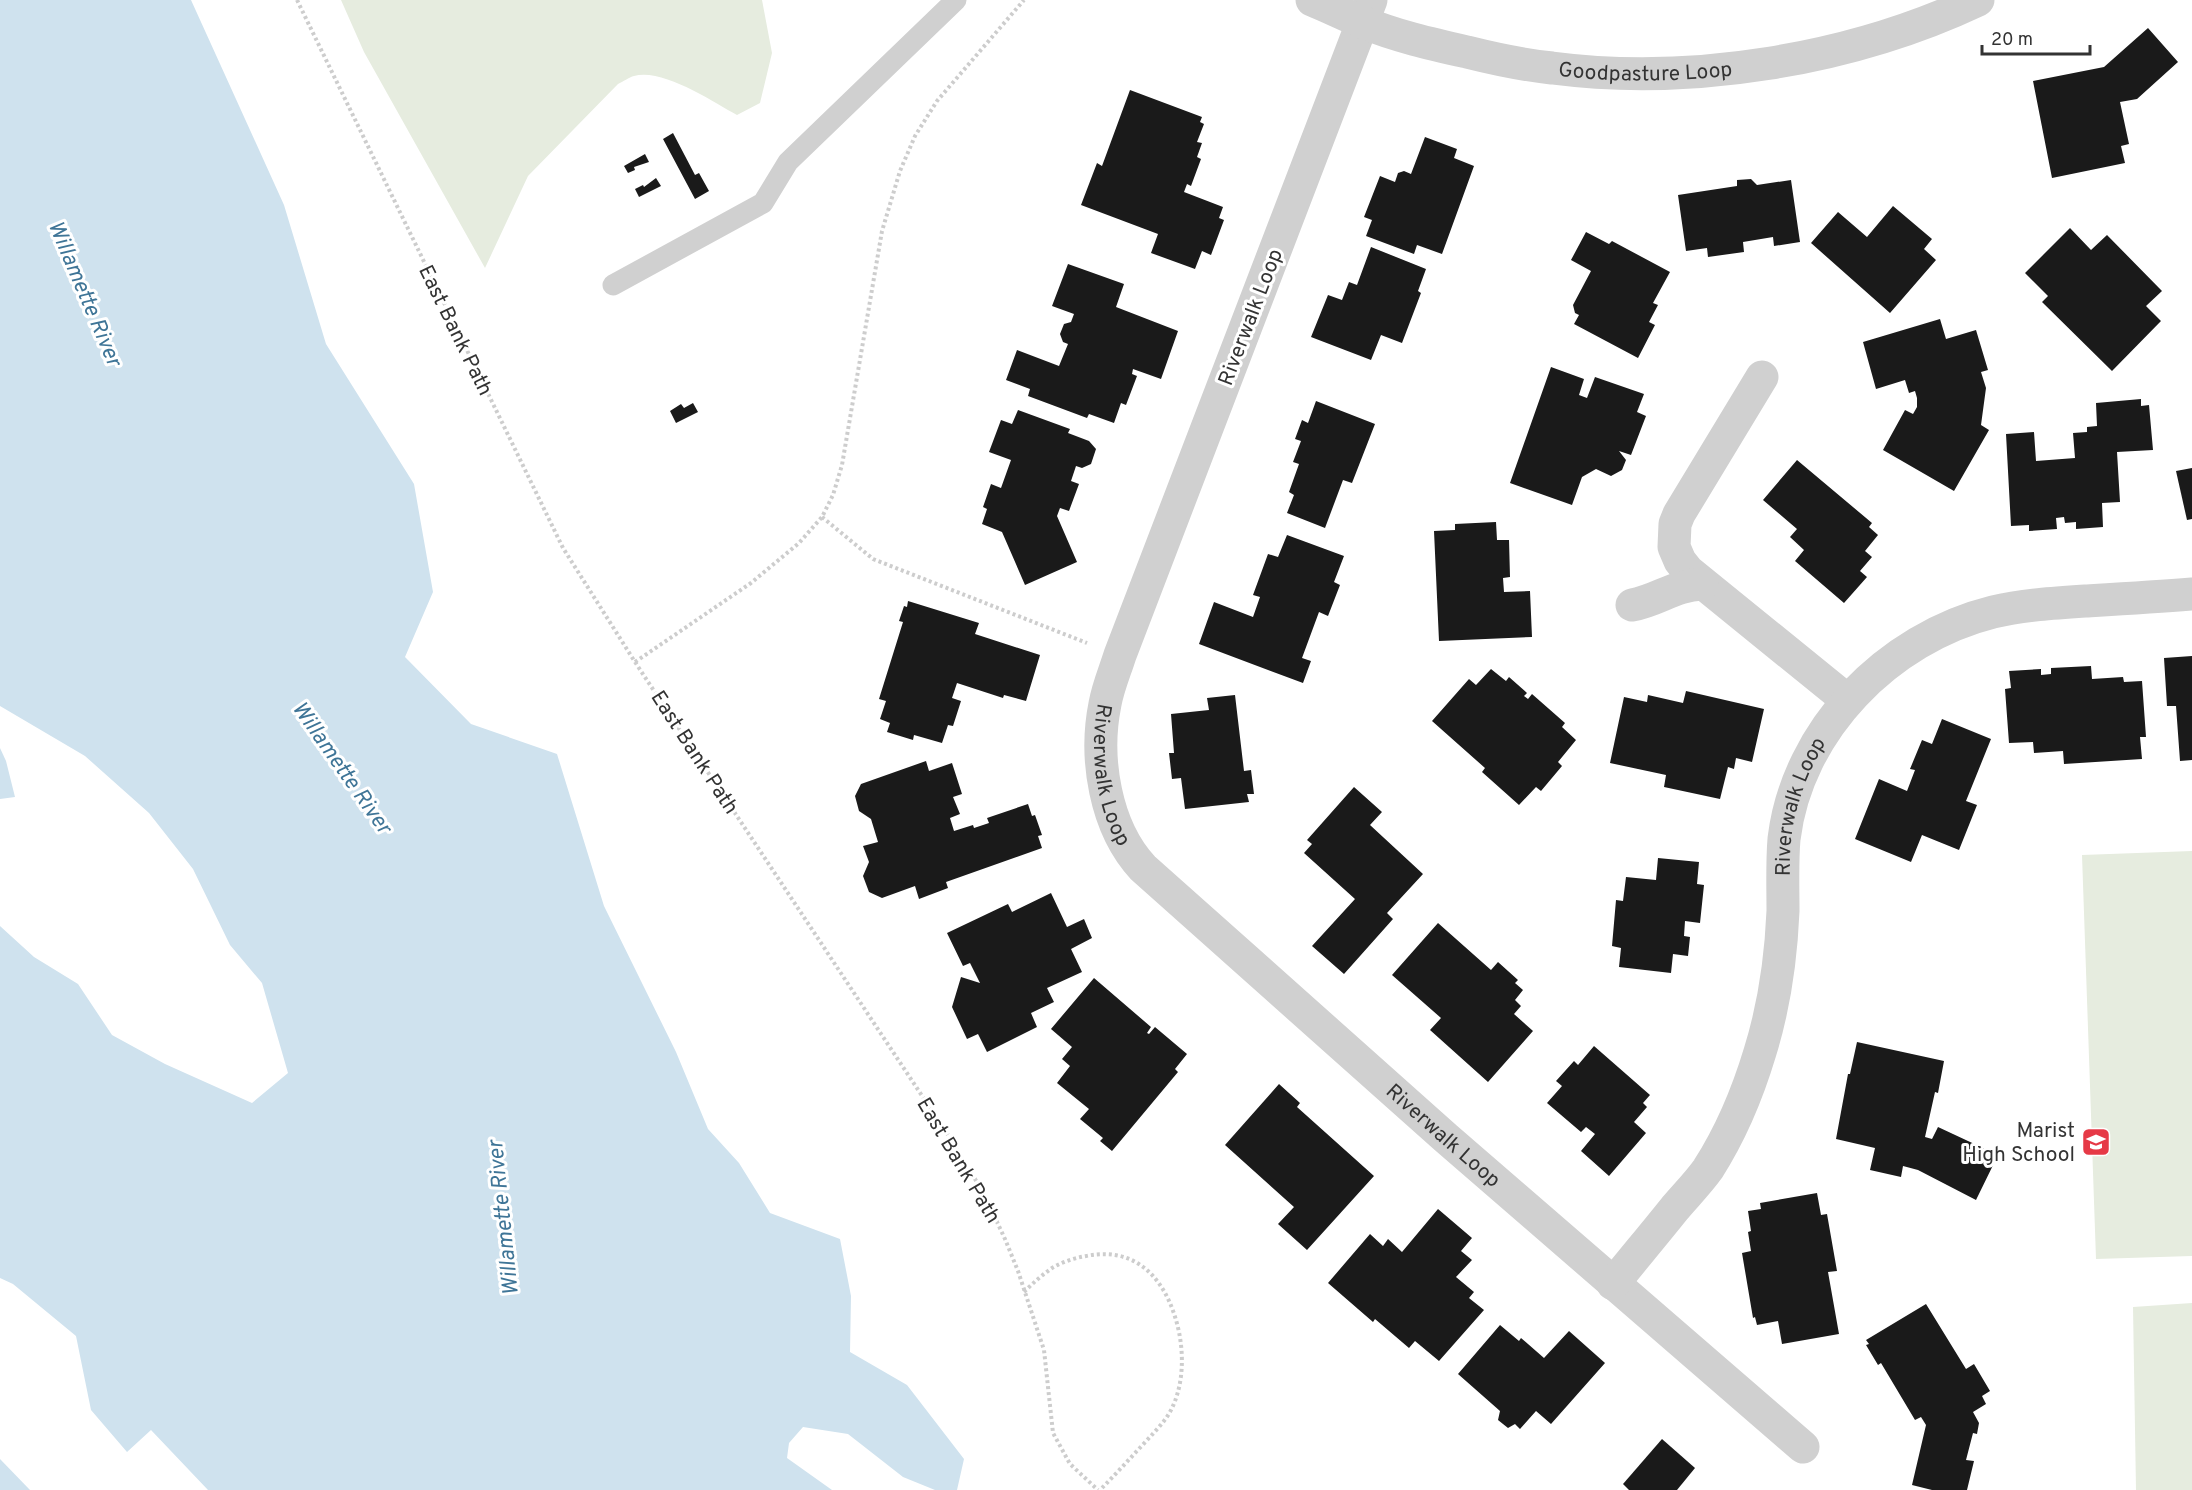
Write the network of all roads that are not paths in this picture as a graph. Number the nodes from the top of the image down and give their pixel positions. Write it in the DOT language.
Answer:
graph roads {
  1 [pos="956,0"];
  2 [pos="1312,0"];
  3 [pos="1978,0"];
  4 [pos="1367,11"];
  5 [pos="613,285"];
  6 [pos="1762,377"];
  7 [pos="1702,584"];
  8 [pos="2192,594"];
  9 [pos="1632,605"];
  10 [pos="1847,700"];
  11 [pos="1614,1284"];
  12 [pos="1803,1447"];
  1 -- 5 [label="lane"];
  2 -- 4 [label="street, Goodpasture Loop"];
  3 -- 4 [label="street, Goodpasture Loop"];
  4 -- 11 [label="street, Riverwalk Loop"];
  6 -- 7 [label="street"];
  7 -- 9 [label="street"];
  7 -- 10 [label="street"];
  8 -- 10 [label="street, Riverwalk Loop"];
  10 -- 11 [label="street, Riverwalk Loop"];
  11 -- 12 [label="street, Riverwalk Loop"];
}
